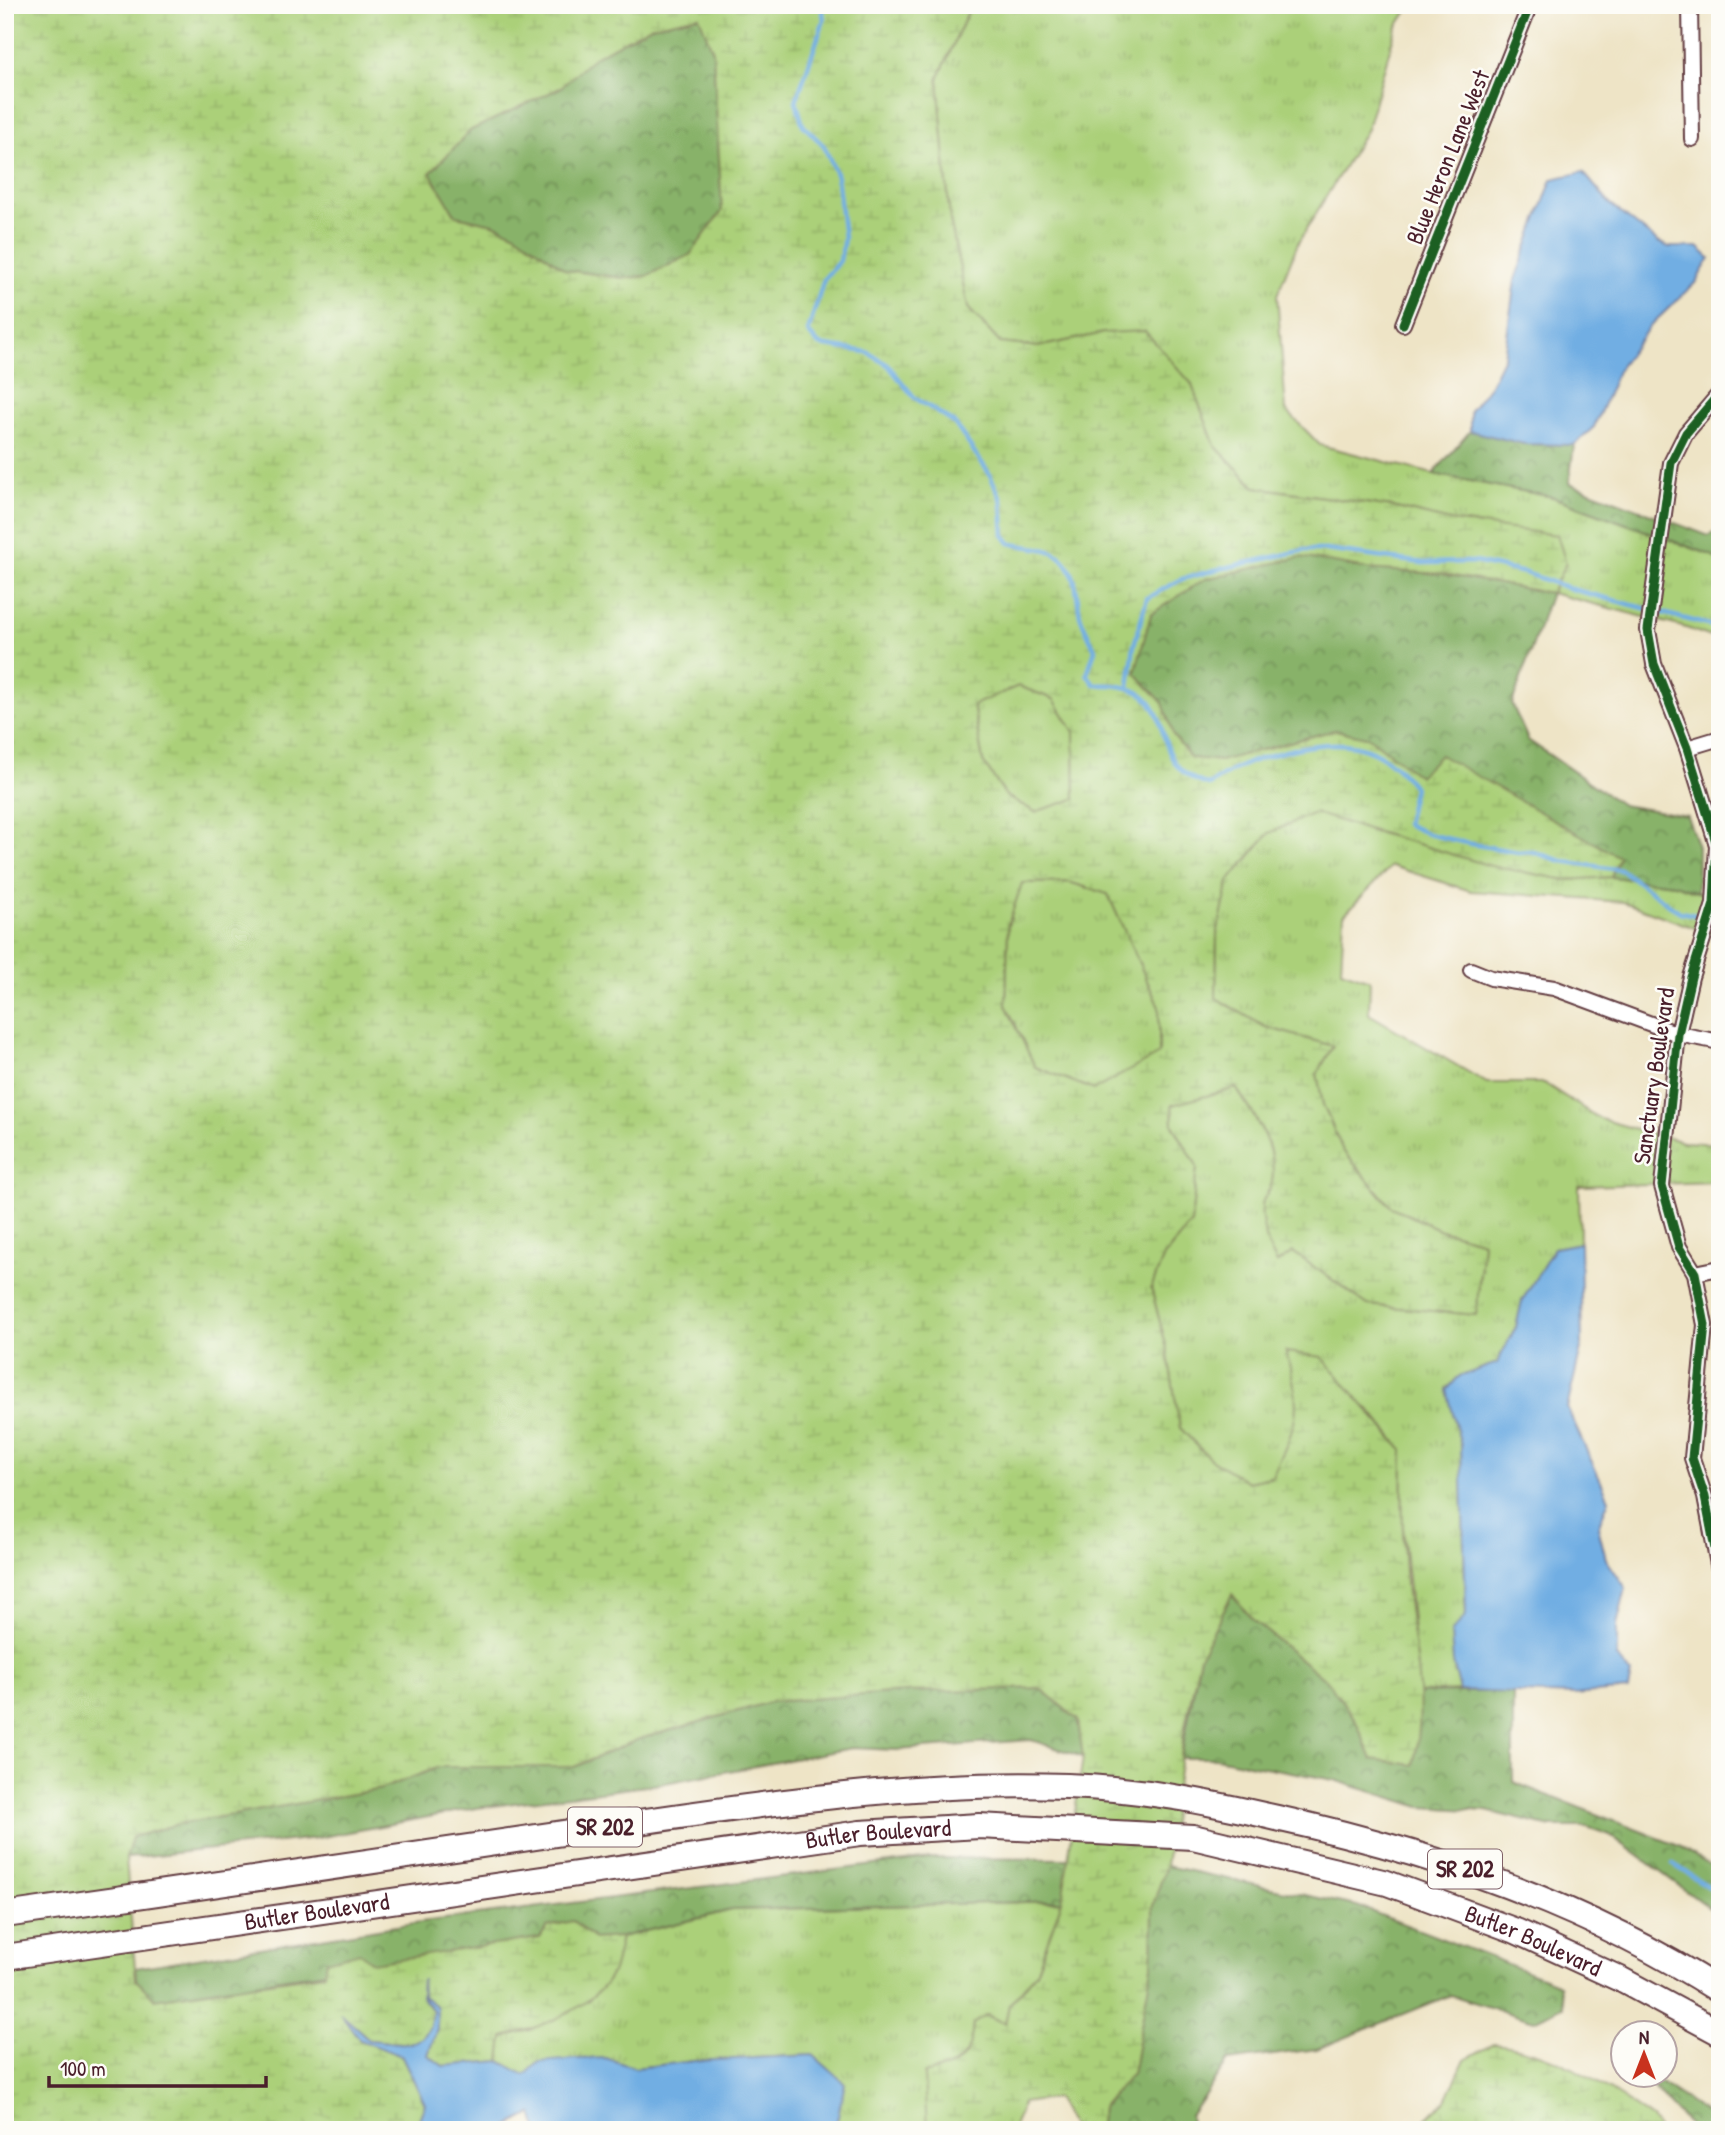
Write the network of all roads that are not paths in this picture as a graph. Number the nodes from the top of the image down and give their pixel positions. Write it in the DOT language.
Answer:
graph roads {
  1 [pos="1530,5"];
  2 [pos="1690,5"];
  3 [pos="1692,139"];
  4 [pos="1403,324"];
  5 [pos="1720,393"];
  6 [pos="1720,738"];
  7 [pos="1687,748"];
  8 [pos="1471,970"];
  9 [pos="1678,1034"];
  10 [pos="1720,1042"];
  11 [pos="1720,1268"];
  12 [pos="1695,1273"];
  13 [pos="1720,1575"];
  14 [pos="5,1915"];
  15 [pos="5,1957"];
  16 [pos="1720,1992"];
  17 [pos="1720,2033"];
  1 -- 4 [label="street, Blue Heron Lane West"];
  2 -- 3 [label="street"];
  5 -- 7 [label="street, Sanctuary Boulevard"];
  6 -- 7 [label="street"];
  7 -- 9 [label="street, Sanctuary Boulevard"];
  8 -- 9 [label="street"];
  9 -- 10 [label="street"];
  9 -- 12 [label="street, Sanctuary Boulevard"];
  11 -- 12 [label="street"];
  12 -- 13 [label="street, Sanctuary Boulevard"];
  14 -- 16 [label="highway, Butler Boulevard / SR 202"];
  15 -- 17 [label="highway, Butler Boulevard / SR 202"];
}
